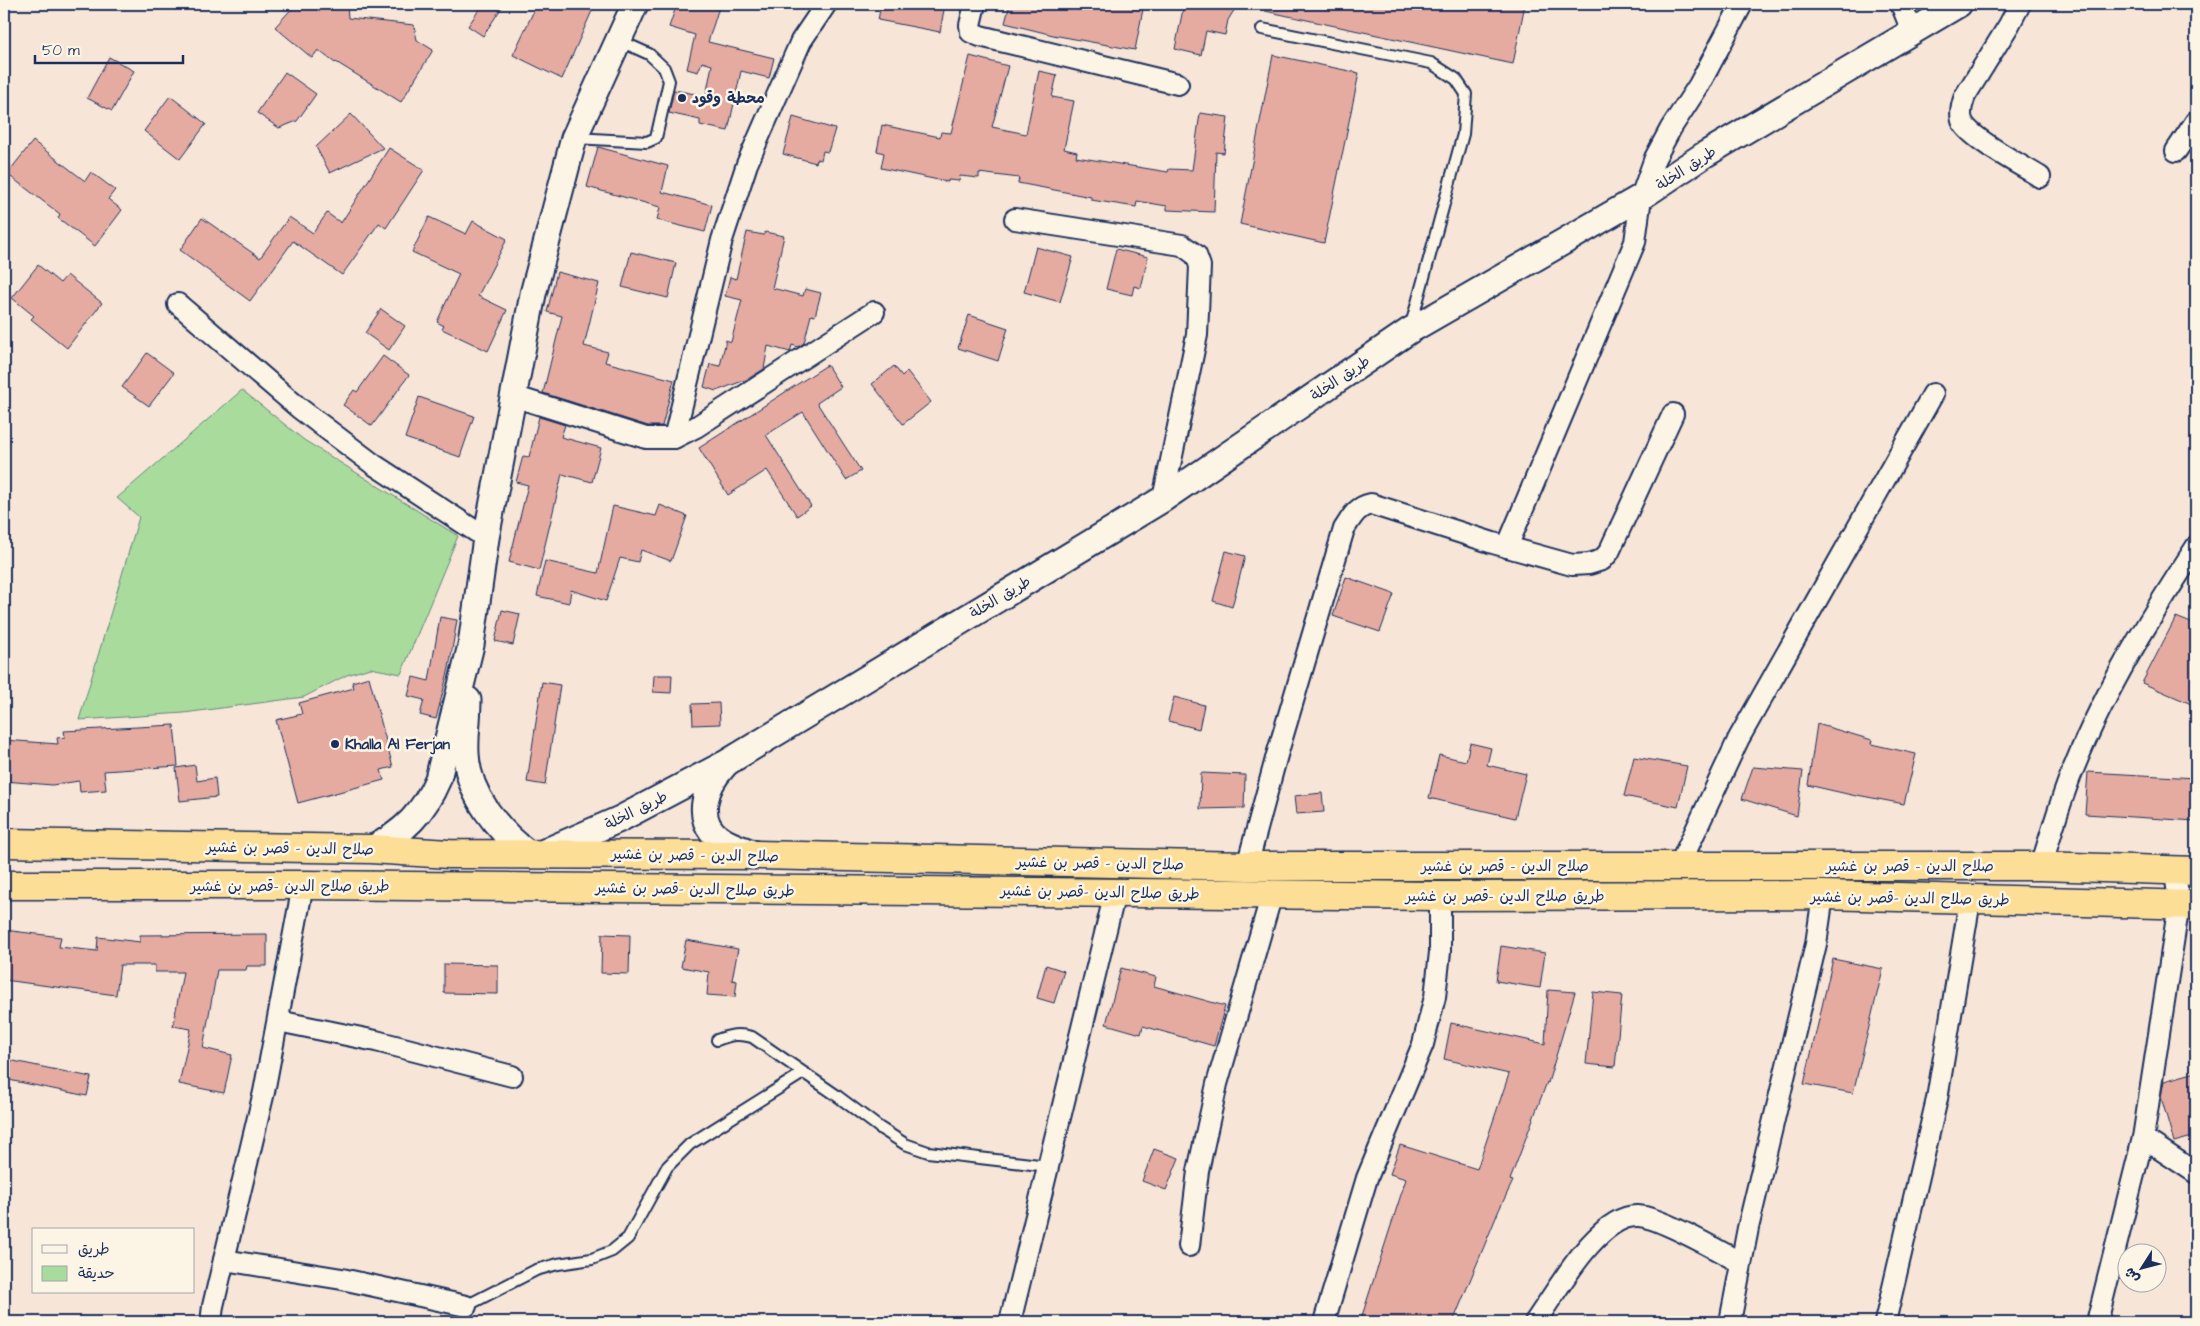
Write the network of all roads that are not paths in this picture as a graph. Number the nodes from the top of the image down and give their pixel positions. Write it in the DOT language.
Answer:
graph roads {
  1 [pos="635,4"];
  2 [pos="826,4"];
  3 [pos="976,4"];
  4 [pos="1742,4"];
  5 [pos="1901,4"];
  6 [pos="1958,4"];
  7 [pos="2020,4"];
  8 [pos="1262,29"];
  9 [pos="1912,32"];
  10 [pos="617,40"];
  11 [pos="1178,84"];
  12 [pos="2196,121"];
  13 [pos="574,138"];
  14 [pos="2176,151"];
  15 [pos="2040,177"];
  16 [pos="1641,197"];
  17 [pos="1015,219"];
  18 [pos="178,304"];
  19 [pos="874,312"];
  20 [pos="1409,331"];
  21 [pos="1934,394"];
  22 [pos="513,396"];
  23 [pos="1673,414"];
  24 [pos="674,438"];
  25 [pos="1163,498"];
  26 [pos="486,538"];
  27 [pos="1507,547"];
  28 [pos="2196,547"];
  29 [pos="471,645"];
  30 [pos="728,762"];
  31 [pos="4,842"];
  32 [pos="371,850"];
  33 [pos="536,854"];
  34 [pos="758,855"];
  35 [pos="1247,866"];
  36 [pos="1679,866"];
  37 [pos="2041,866"];
  38 [pos="2186,871"];
  39 [pos="4,885"];
  40 [pos="303,885"];
  41 [pos="1115,893"];
  42 [pos="1272,894"];
  43 [pos="1440,896"];
  44 [pos="1823,896"];
  45 [pos="1970,900"];
  46 [pos="2187,905"];
  47 [pos="278,1021"];
  48 [pos="717,1040"];
  49 [pos="803,1073"];
  50 [pos="512,1076"];
  51 [pos="2143,1138"];
  52 [pos="1048,1166"];
  53 [pos="2196,1174"];
  54 [pos="1189,1246"];
  55 [pos="224,1260"];
  56 [pos="1742,1263"];
  57 [pos="466,1306"];
  58 [pos="211,1322"];
  59 [pos="1010,1322"];
  60 [pos="1324,1322"];
  61 [pos="1536,1322"];
  62 [pos="1730,1322"];
  63 [pos="1885,1322"];
  64 [pos="2097,1322"];
  1 -- 10 [label="street"];
  2 -- 24 [label="street"];
  3 -- 11 [label="street"];
  4 -- 16 [label="street"];
  5 -- 9 [label="street"];
  6 -- 9 [label="street, طريق الخلة"];
  7 -- 15 [label="street"];
  8 -- 20 [label="lane"];
  9 -- 16 [label="street, طريق الخلة"];
  10 -- 13 [label="street"];
  10 -- 13 [label="lane"];
  12 -- 14 [label="street"];
  13 -- 22 [label="street"];
  16 -- 20 [label="street, طريق الخلة"];
  16 -- 27 [label="street"];
  17 -- 25 [label="street"];
  18 -- 26 [label="street"];
  19 -- 24 [label="street"];
  20 -- 25 [label="street, طريق الخلة"];
  21 -- 36 [label="street"];
  22 -- 24 [label="street"];
  22 -- 26 [label="street"];
  23 -- 27 [label="street"];
  25 -- 30 [label="street, طريق الخلة"];
  26 -- 29 [label="street"];
  27 -- 35 [label="street"];
  28 -- 37 [label="street"];
  29 -- 32 [label="street"];
  29 -- 33 [label="street"];
  30 -- 33 [label="street, طريق الخلة"];
  30 -- 34 [label="street, طريق الخلة"];
  31 -- 32 [label="highway, صلاح الدين - قصر بن غشير"];
  32 -- 33 [label="highway, صلاح الدين - قصر بن غشير"];
  33 -- 34 [label="highway, صلاح الدين - قصر بن غشير"];
  34 -- 35 [label="highway, صلاح الدين - قصر بن غشير"];
  35 -- 36 [label="highway, صلاح الدين - قصر بن غشير"];
  36 -- 37 [label="highway, صلاح الدين - قصر بن غشير"];
  37 -- 38 [label="highway, صلاح الدين - قصر بن غشير"];
  38 -- 46 [label="street"];
  39 -- 40 [label="highway, طريق صلاح الدين -قصر بن غشير"];
  40 -- 41 [label="highway, طريق صلاح الدين -قصر بن غشير"];
  40 -- 47 [label="street"];
  41 -- 42 [label="highway, طريق صلاح الدين -قصر بن غشير"];
  41 -- 52 [label="street"];
  42 -- 43 [label="highway, طريق صلاح الدين -قصر بن غشير"];
  42 -- 54 [label="street"];
  43 -- 44 [label="highway, طريق صلاح الدين -قصر بن غشير"];
  43 -- 60 [label="street"];
  44 -- 45 [label="highway, طريق صلاح الدين -قصر بن غشير"];
  44 -- 56 [label="street"];
  45 -- 46 [label="highway, طريق صلاح الدين -قصر بن غشير"];
  45 -- 63 [label="street"];
  46 -- 51 [label="street"];
  47 -- 50 [label="street"];
  47 -- 55 [label="street"];
  48 -- 49 [label="lane"];
  49 -- 52 [label="lane"];
  49 -- 57 [label="lane"];
  51 -- 53 [label="street"];
  51 -- 64 [label="street"];
  52 -- 59 [label="street"];
  55 -- 57 [label="street"];
  55 -- 58 [label="street"];
  56 -- 61 [label="street"];
  56 -- 62 [label="street"];
}
